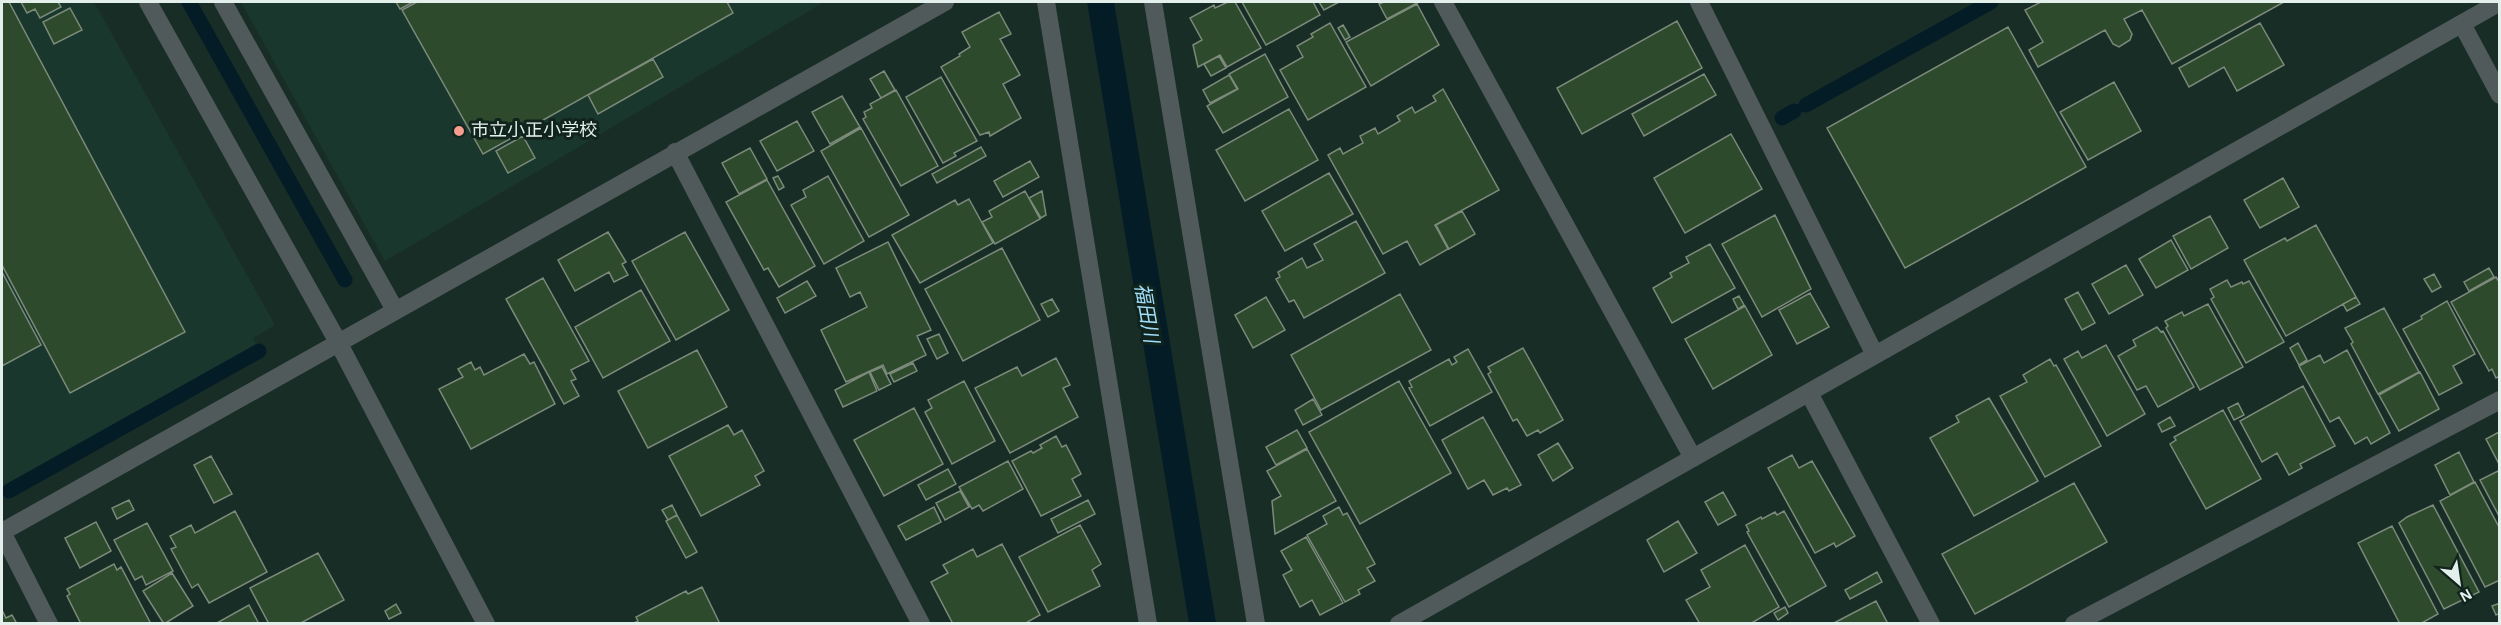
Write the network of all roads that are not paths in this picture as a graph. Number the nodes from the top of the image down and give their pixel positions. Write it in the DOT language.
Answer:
graph roads {
  1 [pos="148,2"];
  2 [pos="223,2"];
  3 [pos="945,2"];
  4 [pos="1047,2"];
  5 [pos="1153,2"];
  6 [pos="1443,2"];
  7 [pos="1699,2"];
  8 [pos="2499,2"];
  9 [pos="2462,24"];
  10 [pos="2499,95"];
  11 [pos="675,152"];
  12 [pos="395,310"];
  13 [pos="338,342"];
  14 [pos="1875,355"];
  15 [pos="1809,393"];
  16 [pos="2499,400"];
  17 [pos="1693,458"];
  18 [pos="2,532"];
  19 [pos="49,624"];
  20 [pos="486,624"];
  21 [pos="921,624"];
  22 [pos="1148,624"];
  23 [pos="1256,624"];
  24 [pos="1399,624"];
  25 [pos="1931,624"];
  26 [pos="2074,624"];
  1 -- 13 [label="street"];
  2 -- 12 [label="street"];
  3 -- 11 [label="street"];
  4 -- 22 [label="street"];
  5 -- 23 [label="street"];
  6 -- 17 [label="street"];
  7 -- 14 [label="street"];
  8 -- 9 [label="street"];
  9 -- 10 [label="street"];
  9 -- 14 [label="street"];
  11 -- 12 [label="street"];
  11 -- 21 [label="street"];
  12 -- 13 [label="street"];
  13 -- 18 [label="street"];
  13 -- 20 [label="street"];
  14 -- 15 [label="street"];
  15 -- 17 [label="street"];
  15 -- 25 [label="street"];
  16 -- 26 [label="street"];
  17 -- 24 [label="street"];
  18 -- 19 [label="street"];
}
